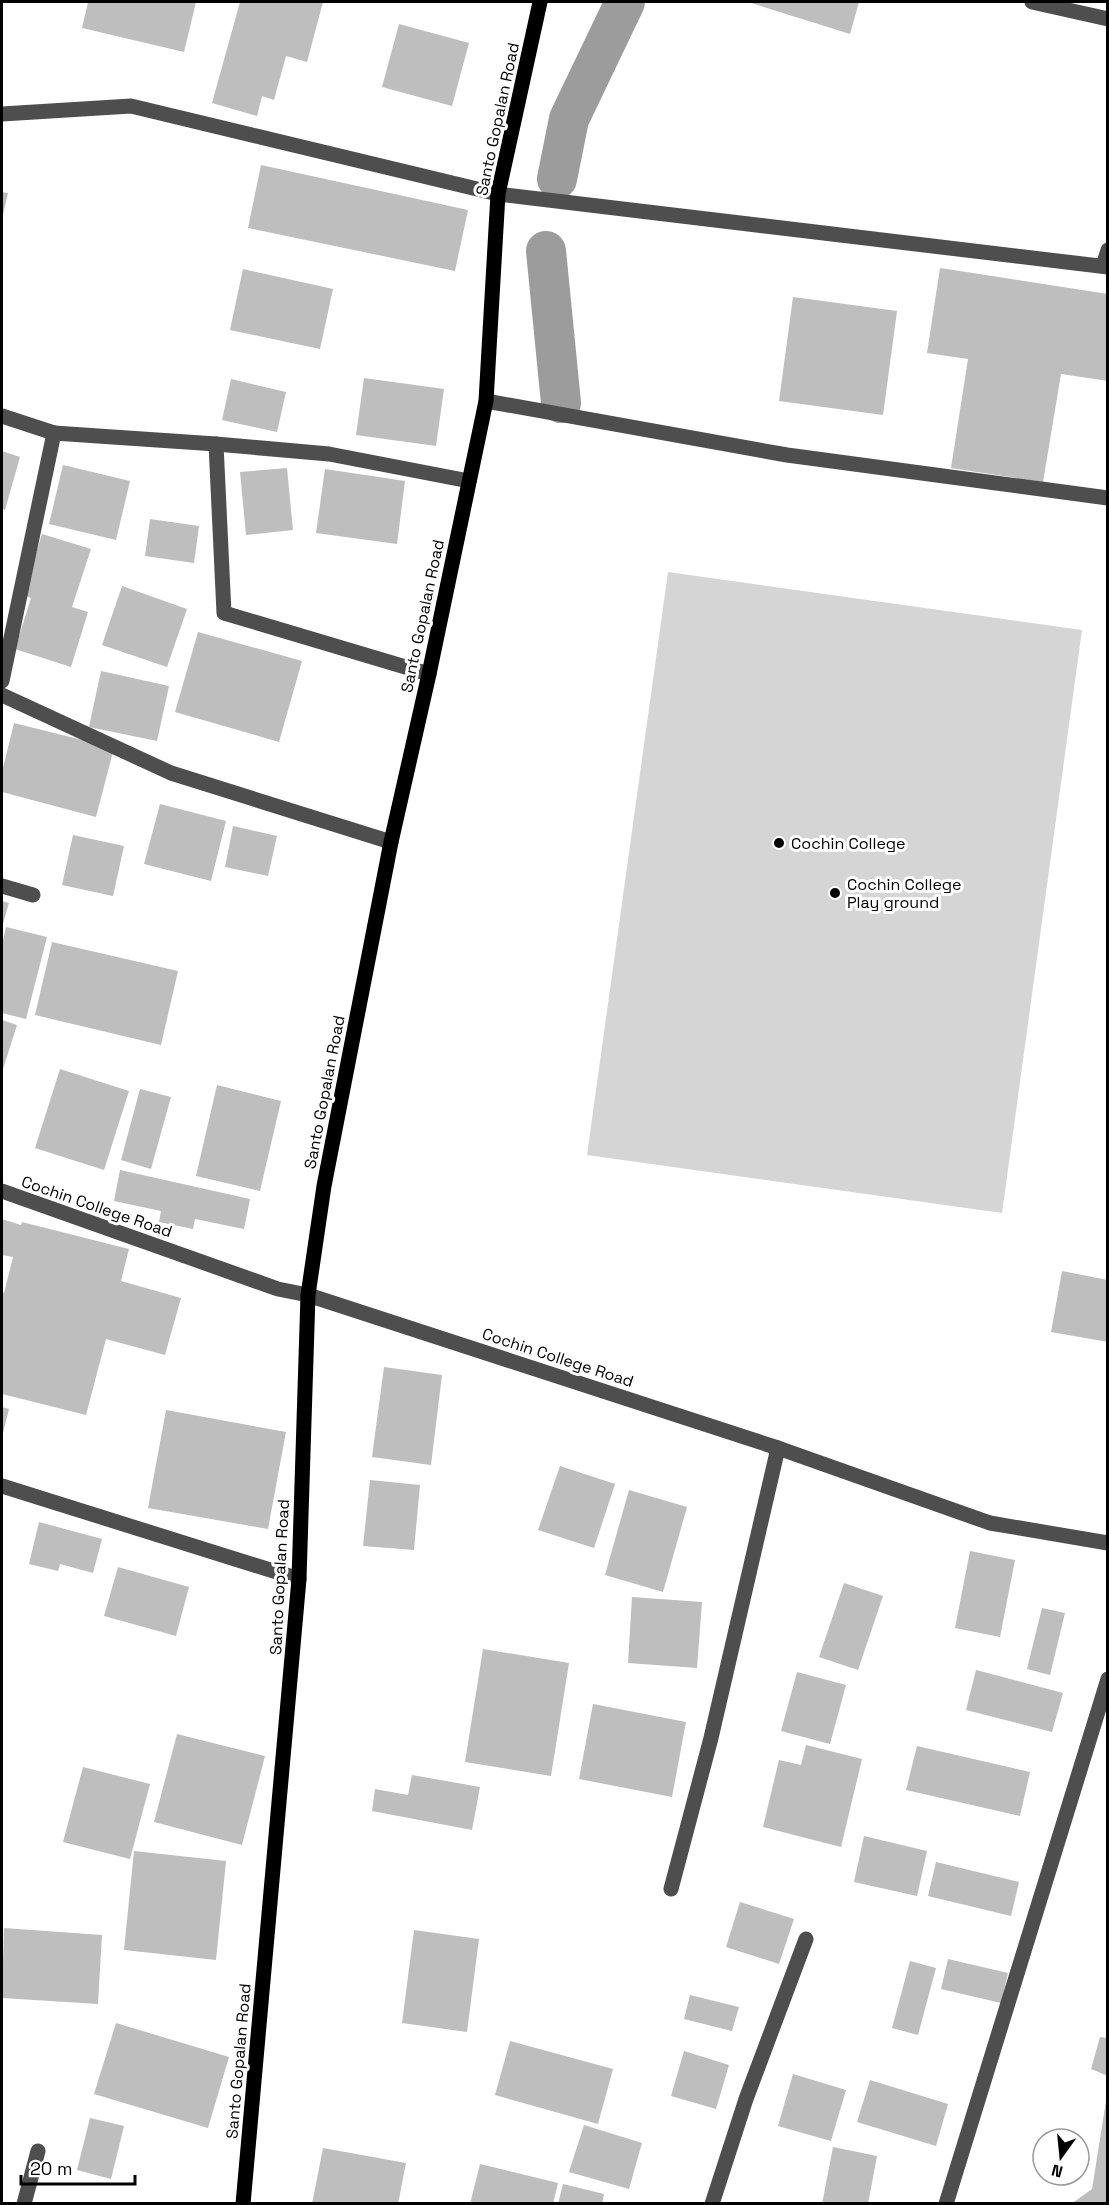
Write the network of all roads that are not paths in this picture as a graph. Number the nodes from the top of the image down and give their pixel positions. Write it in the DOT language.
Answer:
graph roads {
  1 [pos="540,2"];
  2 [pos="1032,2"];
  3 [pos="1107,19"];
  4 [pos="2,114"];
  5 [pos="498,194"];
  6 [pos="1107,250"];
  7 [pos="1105,267"];
  8 [pos="486,401"];
  9 [pos="2,416"];
  10 [pos="54,433"];
  11 [pos="216,444"];
  12 [pos="469,481"];
  13 [pos="1107,498"];
  14 [pos="429,674"];
  15 [pos="2,681"];
  16 [pos="2,694"];
  17 [pos="392,842"];
  18 [pos="2,886"];
  19 [pos="33,895"];
  20 [pos="2,1191"];
  21 [pos="308,1295"];
  22 [pos="778,1448"];
  23 [pos="2,1486"];
  24 [pos="1107,1543"];
  25 [pos="299,1579"];
  26 [pos="1107,1679"];
  27 [pos="671,1889"];
  28 [pos="806,1939"];
  29 [pos="38,2151"];
  30 [pos="24,2204"];
  31 [pos="243,2204"];
  32 [pos="712,2204"];
  33 [pos="946,2204"];
  1 -- 5 [label="main road, Santo Gopalan Road"];
  2 -- 3 [label="street"];
  4 -- 5 [label="street"];
  5 -- 7 [label="street"];
  5 -- 8 [label="main road, Santo Gopalan Road"];
  6 -- 7 [label="street"];
  8 -- 12 [label="main road, Santo Gopalan Road"];
  8 -- 13 [label="street"];
  9 -- 10 [label="street"];
  10 -- 11 [label="street"];
  10 -- 15 [label="street"];
  11 -- 12 [label="street"];
  11 -- 14 [label="street"];
  12 -- 14 [label="main road, Santo Gopalan Road"];
  14 -- 17 [label="main road, Santo Gopalan Road"];
  16 -- 17 [label="street"];
  17 -- 21 [label="main road, Santo Gopalan Road"];
  18 -- 19 [label="street"];
  20 -- 21 [label="street, Cochin College Road"];
  21 -- 22 [label="street, Cochin College Road"];
  21 -- 25 [label="main road, Santo Gopalan Road"];
  22 -- 24 [label="street, Cochin College Road"];
  22 -- 27 [label="street"];
  23 -- 25 [label="street"];
  25 -- 31 [label="main road, Santo Gopalan Road"];
  26 -- 33 [label="street"];
  28 -- 32 [label="street"];
  29 -- 30 [label="street"];
}
